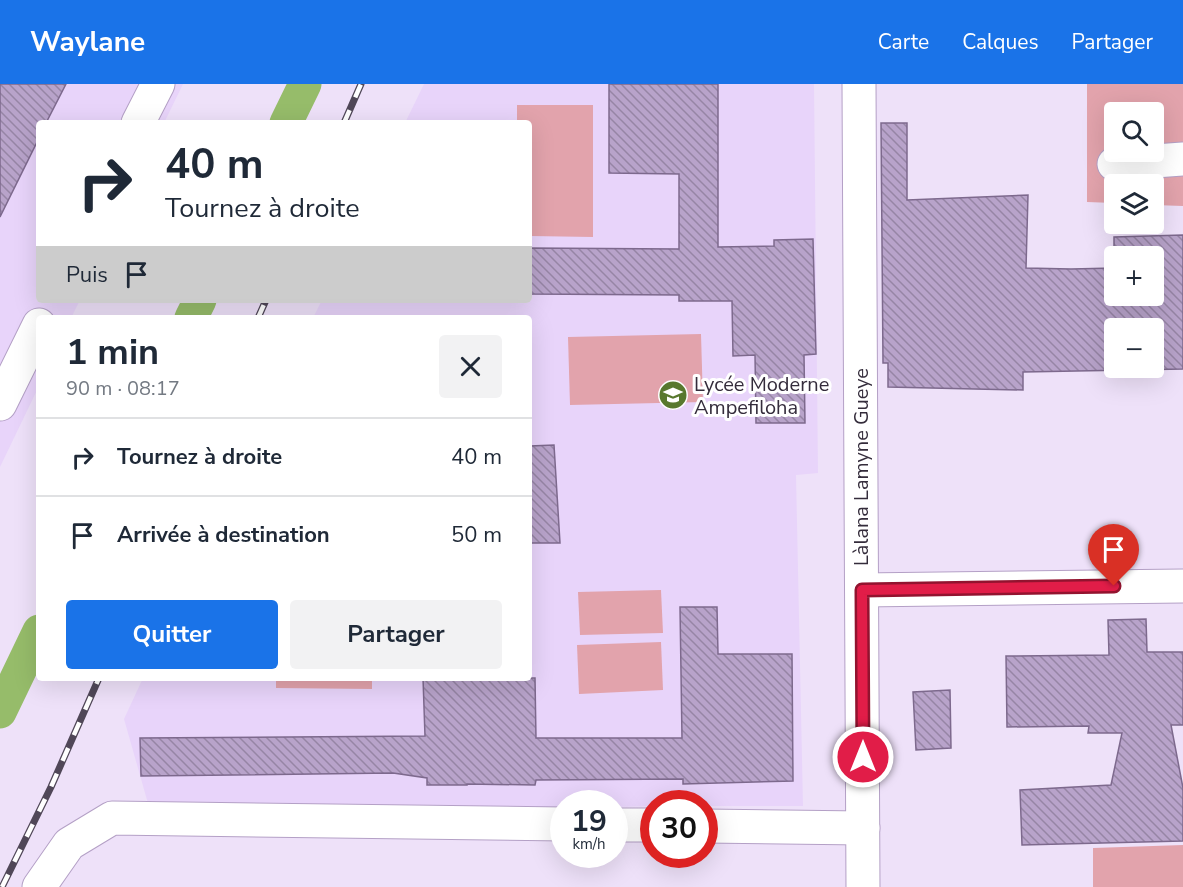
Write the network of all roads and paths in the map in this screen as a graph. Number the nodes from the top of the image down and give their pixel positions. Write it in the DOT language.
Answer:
graph roads {
  1 [pos="158,84"];
  2 [pos="859,84"];
  3 [pos="140,120"];
  4 [pos="1183,159"];
  5 [pos="1114,164"];
  6 [pos="36,331"];
  7 [pos="0,404"];
  8 [pos="1183,586"];
  9 [pos="862,590"];
  10 [pos="550,824"];
  11 [pos="718,826"];
  12 [pos="863,828"];
  13 [pos="39,887"];
  14 [pos="863,887"];
  1 -- 3 [label="street"];
  2 -- 9 [label="street, Làlana Lamyne Gueye"];
  4 -- 5 [label="street"];
  6 -- 7 [label="street"];
  8 -- 9 [label="street"];
  9 -- 12 [label="street, Làlana Lamyne Gueye"];
  10 -- 13 [label="street"];
  11 -- 12 [label="street"];
  12 -- 14 [label="street, Làlana Lamyne Gueye"];
}
